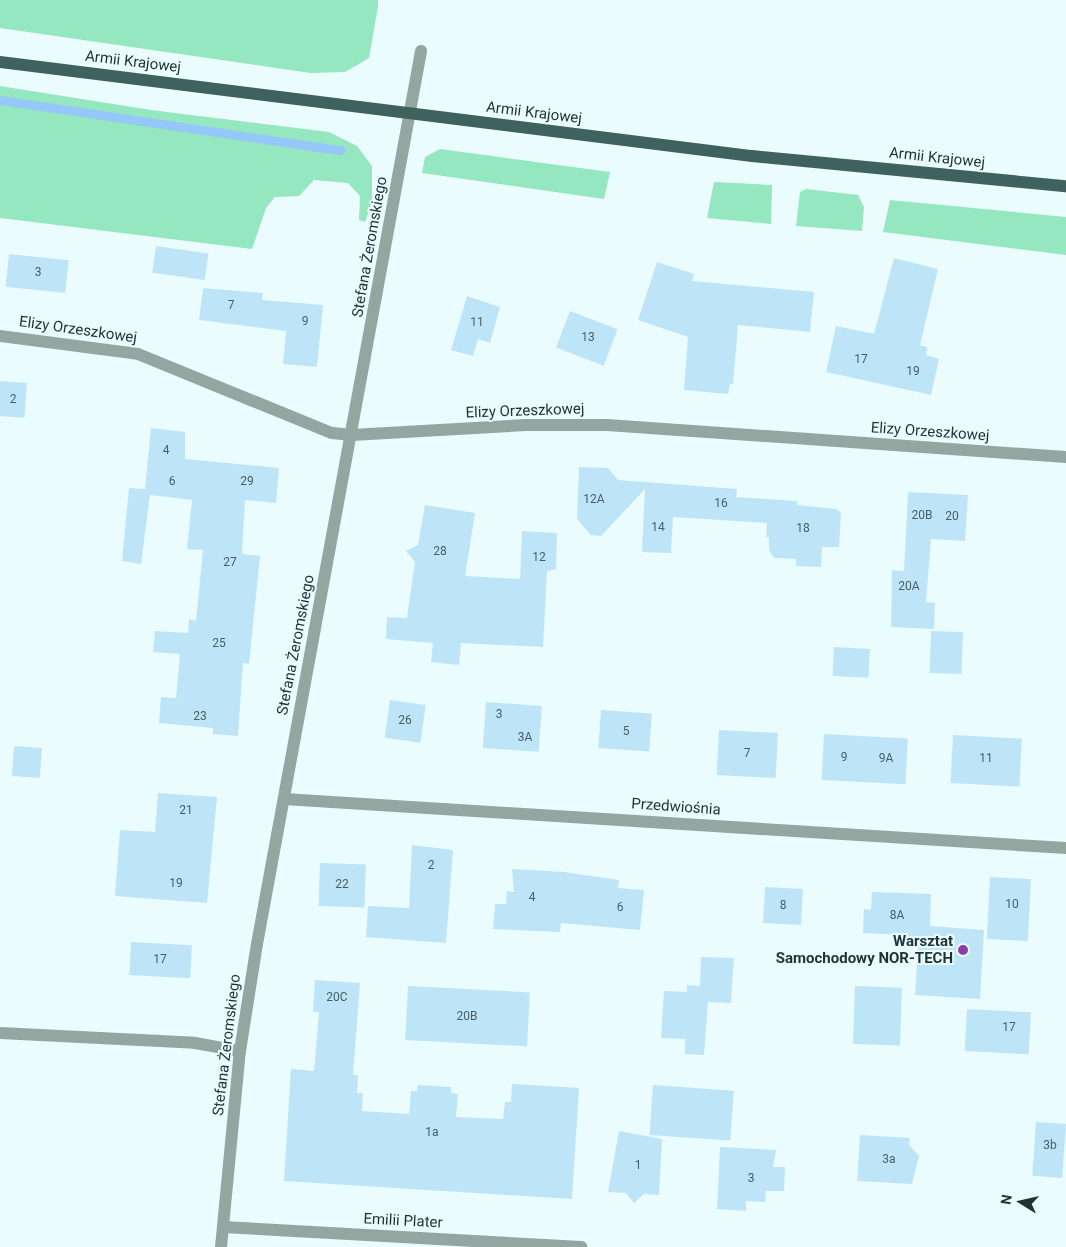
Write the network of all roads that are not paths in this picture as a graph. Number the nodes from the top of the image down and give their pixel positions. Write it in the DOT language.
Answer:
graph roads {
  1 [pos="421,51"];
  2 [pos="0,62"];
  3 [pos="409,115"];
  4 [pos="1066,186"];
  5 [pos="0,336"];
  6 [pos="352,435"];
  7 [pos="1066,457"];
  8 [pos="284,799"];
  9 [pos="1066,848"];
  10 [pos="0,1033"];
  11 [pos="240,1052"];
  12 [pos="223,1227"];
  13 [pos="222,1247"];
  14 [pos="581,1247"];
  1 -- 3 [label="street, Stefana Żeromskiego"];
  2 -- 3 [label="main road, Armii Krajowej"];
  3 -- 4 [label="main road, Armii Krajowej"];
  3 -- 6 [label="street, Stefana Żeromskiego"];
  5 -- 6 [label="street, Elizy Orzeszkowej"];
  6 -- 7 [label="street, Elizy Orzeszkowej"];
  6 -- 8 [label="street, Stefana Żeromskiego"];
  8 -- 9 [label="street, Przedwiośnia"];
  8 -- 11 [label="street, Stefana Żeromskiego"];
  10 -- 11 [label="street"];
  11 -- 12 [label="street, Stefana Żeromskiego"];
  12 -- 13 [label="street, Stefana Żeromskiego"];
  12 -- 14 [label="street, Emilii Plater"];
}
